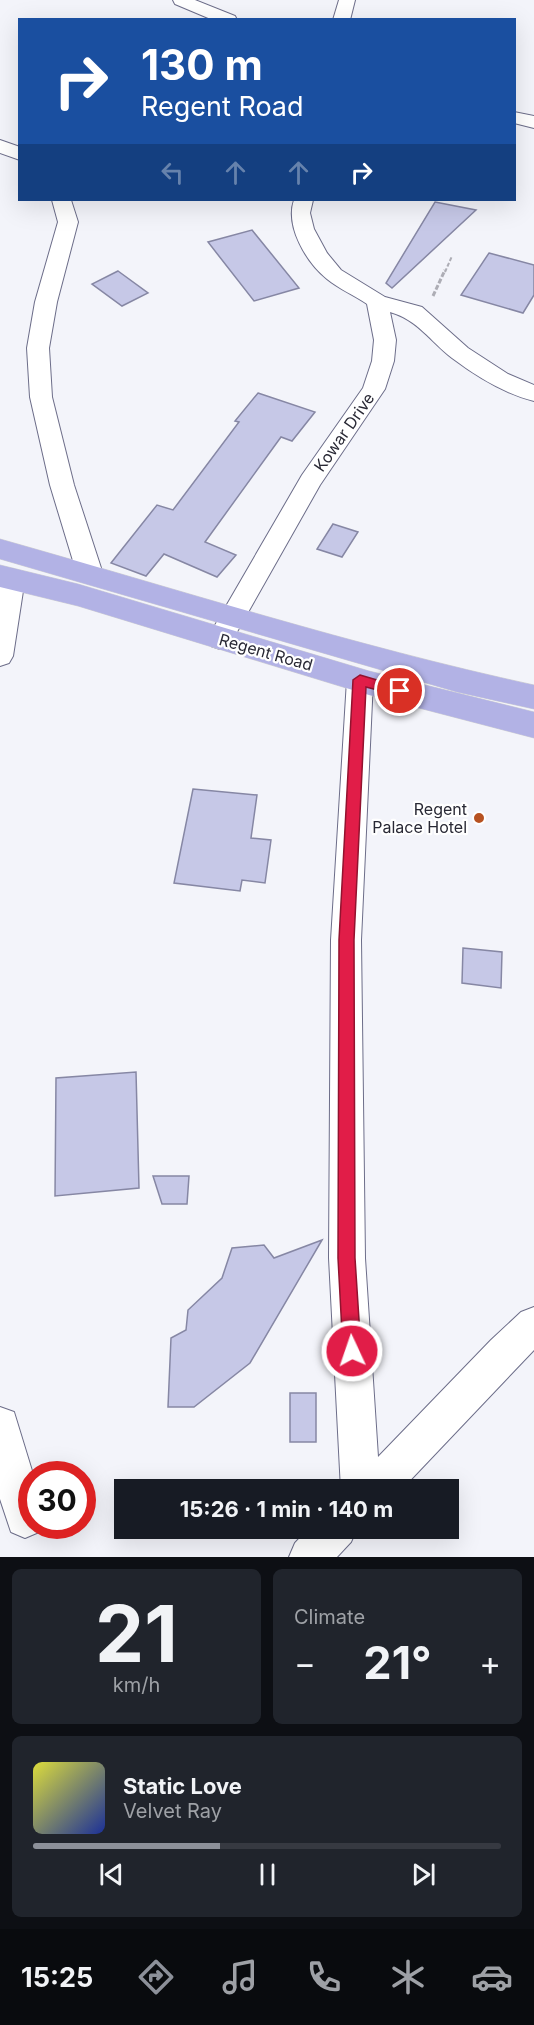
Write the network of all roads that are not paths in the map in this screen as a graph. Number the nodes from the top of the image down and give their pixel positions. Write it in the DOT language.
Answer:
graph roads {
  1 [pos="181,0"];
  2 [pos="347,0"];
  3 [pos="224,18"];
  4 [pos="342,18"];
  5 [pos="516,118"];
  6 [pos="534,122"];
  7 [pos="0,146"];
  8 [pos="18,153"];
  9 [pos="62,201"];
  10 [pos="303,201"];
  11 [pos="377,302"];
  12 [pos="534,394"];
  13 [pos="0,549"];
  14 [pos="90,574"];
  15 [pos="6,577"];
  16 [pos="226,627"];
  17 [pos="0,656"];
  18 [pos="360,680"];
  19 [pos="534,697"];
  20 [pos="534,725"];
  21 [pos="534,1325"];
  22 [pos="0,1426"];
  23 [pos="360,1479"];
  24 [pos="384,1479"];
  25 [pos="18,1492"];
  26 [pos="326,1539"];
  27 [pos="309,1557"];
  1 -- 3 [label="street"];
  2 -- 4 [label="street"];
  5 -- 6 [label="street"];
  7 -- 8 [label="street"];
  9 -- 14 [label="street"];
  10 -- 11 [label="street"];
  11 -- 12 [label="street"];
  11 -- 16 [label="street, Kowar Drive"];
  13 -- 14 [label="main road, Regent Road"];
  14 -- 16 [label="main road, Regent Road"];
  15 -- 16 [label="main road, Regent Road"];
  15 -- 17 [label="street"];
  16 -- 18 [label="main road, Regent Road"];
  16 -- 19 [label="main road, Regent Road"];
  18 -- 20 [label="main road, Regent Road"];
  18 -- 23 [label="street"];
  21 -- 24 [label="street"];
  22 -- 25 [label="street"];
  26 -- 27 [label="street"];
}
